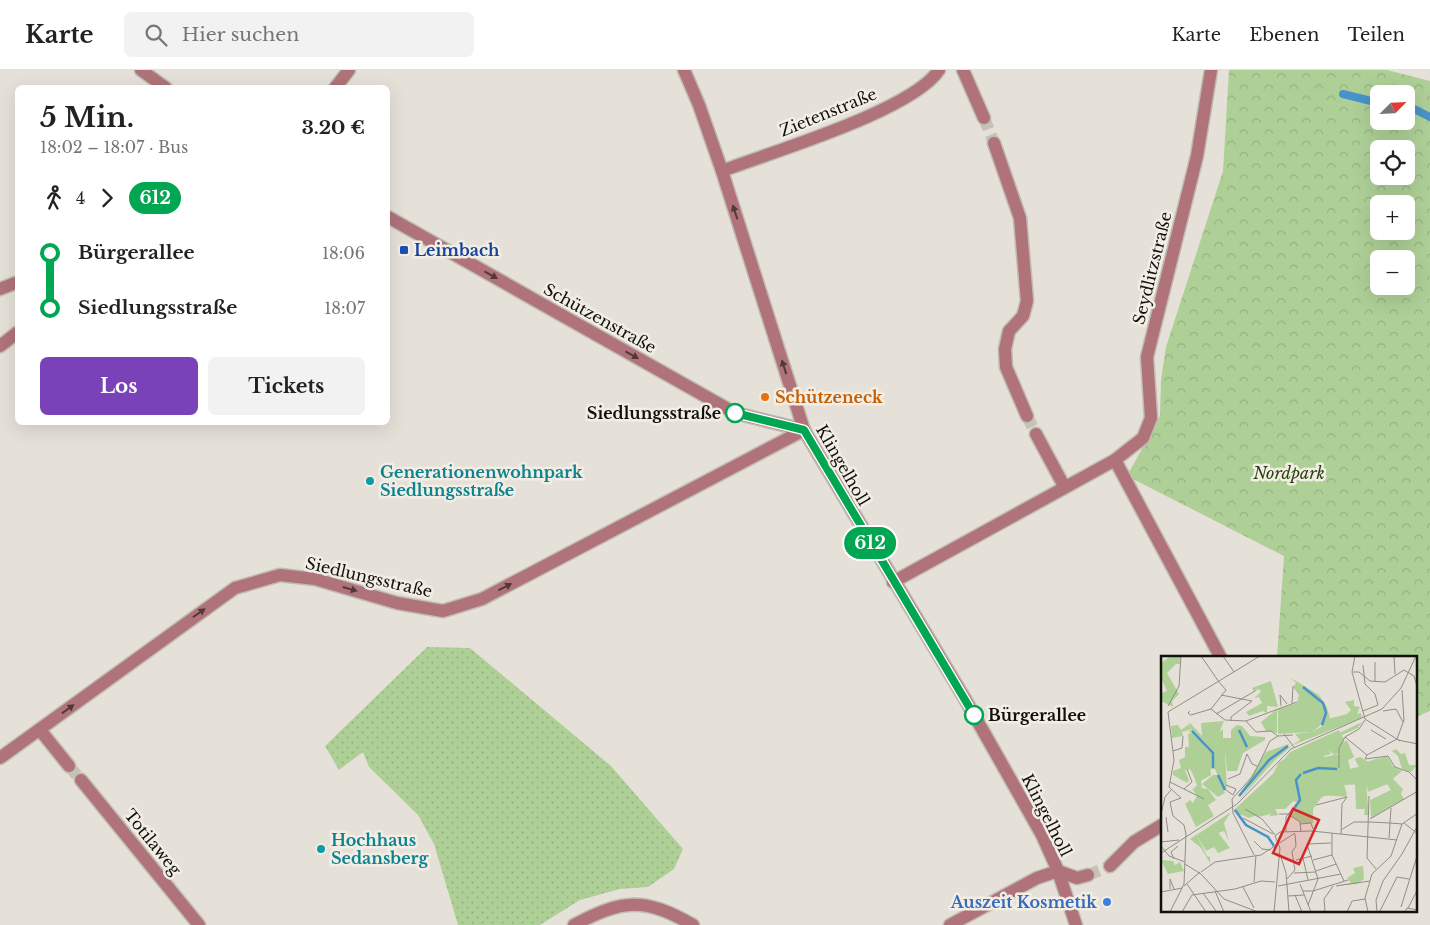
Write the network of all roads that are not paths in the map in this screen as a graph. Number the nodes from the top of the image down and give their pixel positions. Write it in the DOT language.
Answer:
graph roads {
  1 [pos="141,70"];
  2 [pos="349,70"];
  3 [pos="684,70"];
  4 [pos="939,70"];
  5 [pos="962,70"];
  6 [pos="1211,70"];
  7 [pos="162,85"];
  8 [pos="337,85"];
  9 [pos="984,118"];
  10 [pos="994,143"];
  11 [pos="722,171"];
  12 [pos="390,218"];
  13 [pos="15,283"];
  14 [pos="0,289"];
  15 [pos="15,334"];
  16 [pos="0,346"];
  17 [pos="1027,416"];
  18 [pos="804,430"];
  19 [pos="1036,434"];
  20 [pos="1115,460"];
  21 [pos="1064,486"];
  22 [pos="893,582"];
  23 [pos="1220,656"];
  24 [pos="40,730"];
  25 [pos="0,758"];
  26 [pos="69,766"];
  27 [pos="81,780"];
  28 [pos="1161,826"];
  29 [pos="1110,866"];
  30 [pos="1058,871"];
  31 [pos="1088,875"];
  32 [pos="199,925"];
  33 [pos="574,925"];
  34 [pos="693,925"];
  35 [pos="950,925"];
  36 [pos="1076,925"];
  1 -- 7 [label="street"];
  2 -- 8 [label="street"];
  3 -- 11 [label="street, Klingelholl"];
  4 -- 11 [label="street, Zietenstraße"];
  5 -- 9 [label="street"];
  6 -- 20 [label="street, Seydlitzstraße"];
  10 -- 17 [label="street"];
  18 -- 11 [label="street, Klingelholl, one-way"];
  12 -- 18 [label="street, Schützenstraße, one-way"];
  13 -- 14 [label="street"];
  15 -- 16 [label="street"];
  18 -- 22 [label="street, Klingelholl"];
  24 -- 18 [label="street, Siedlungsstraße, one-way"];
  19 -- 21 [label="street"];
  20 -- 21 [label="street"];
  20 -- 23 [label="street"];
  21 -- 22 [label="street"];
  22 -- 30 [label="street, Klingelholl"];
  24 -- 25 [label="street, Siedlungsstraße"];
  24 -- 26 [label="street"];
  27 -- 32 [label="street, Totilaweg"];
  28 -- 29 [label="street"];
  30 -- 31 [label="street, Klingelholl"];
  30 -- 35 [label="street"];
  30 -- 36 [label="street, Klingelholl"];
  33 -- 34 [label="street"];
}
